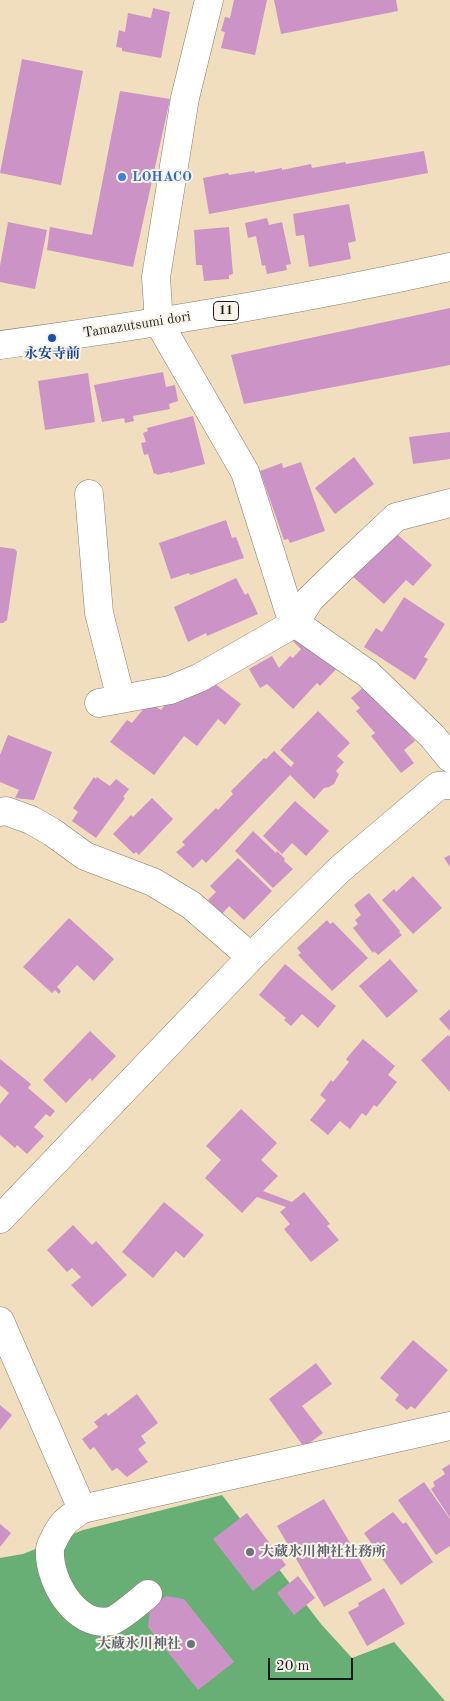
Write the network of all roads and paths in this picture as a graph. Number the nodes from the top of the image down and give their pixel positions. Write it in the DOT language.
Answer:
graph roads {
  1 [pos="209,0"];
  2 [pos="450,267"];
  3 [pos="159,323"];
  4 [pos="0,345"];
  5 [pos="89,494"];
  6 [pos="450,503"];
  7 [pos="295,623"];
  8 [pos="450,758"];
  9 [pos="450,785"];
  10 [pos="0,812"];
  11 [pos="251,958"];
  12 [pos="0,1219"];
  13 [pos="0,1320"];
  14 [pos="450,1426"];
  15 [pos="82,1509"];
  16 [pos="148,1594"];
  1 -- 3 [label="street"];
  2 -- 3 [label="street, Tamazutsumi dori / 11"];
  3 -- 4 [label="street, Tamazutsumi dori / 11"];
  3 -- 7 [label="street"];
  5 -- 7 [label="street"];
  6 -- 7 [label="street"];
  7 -- 8 [label="street"];
  9 -- 11 [label="street"];
  10 -- 11 [label="street"];
  11 -- 12 [label="street"];
  13 -- 15 [label="street"];
  14 -- 15 [label="street"];
  15 -- 16 [label="street"];
}
